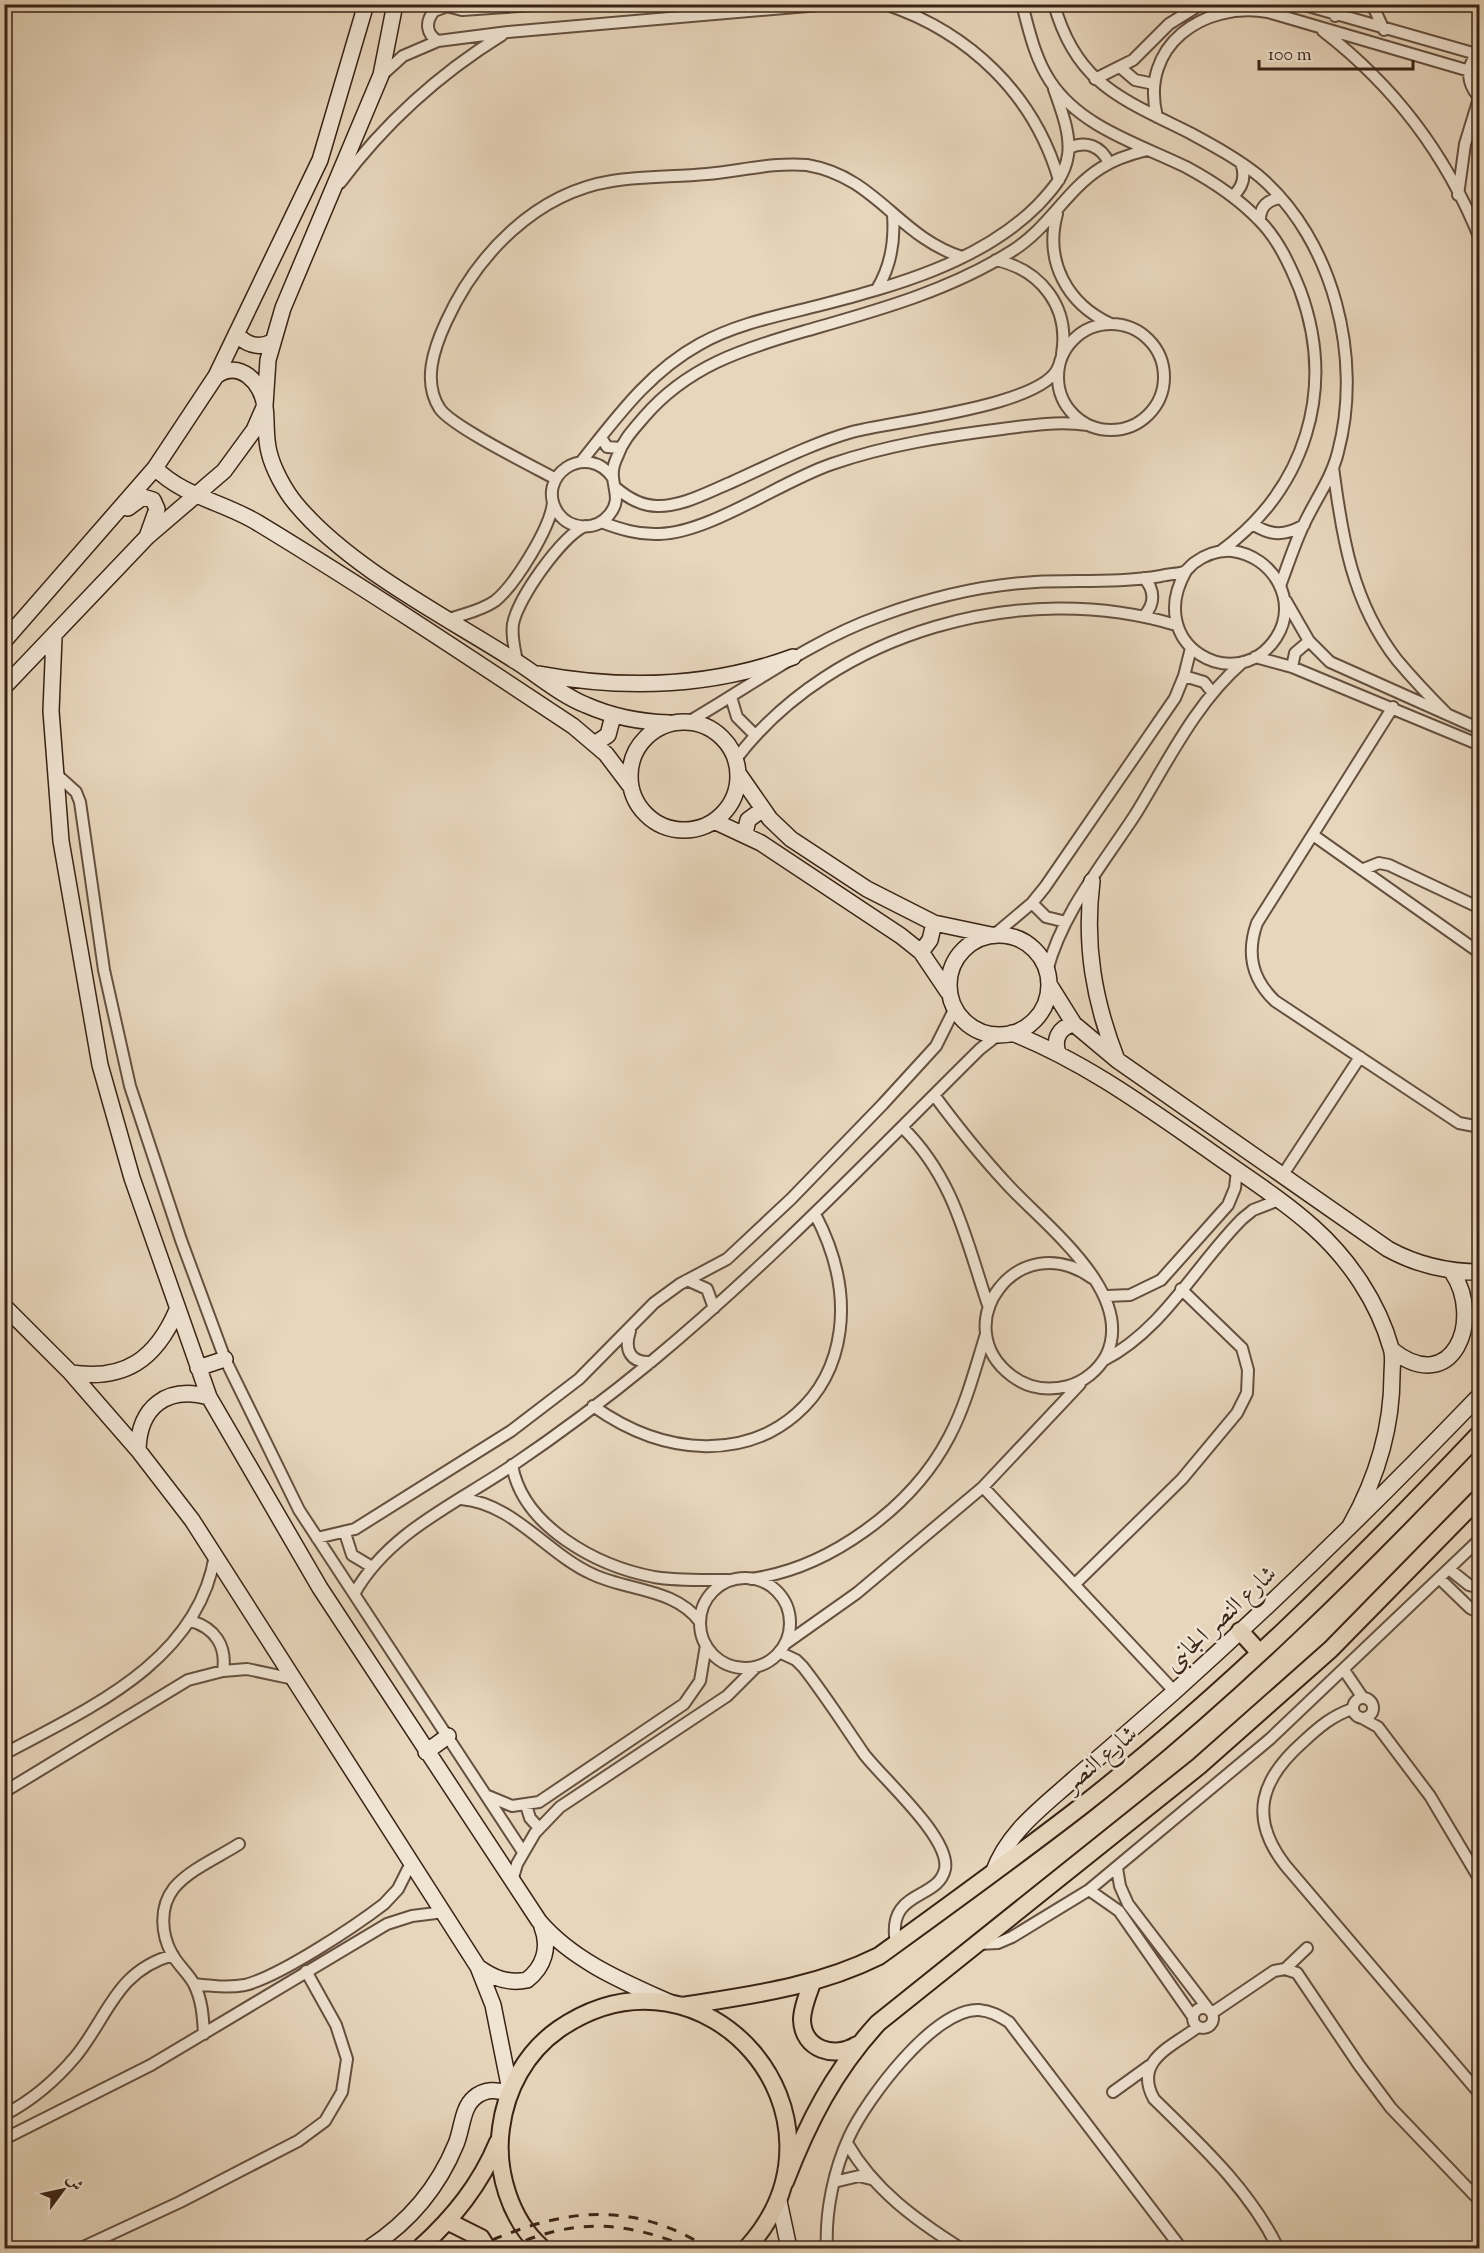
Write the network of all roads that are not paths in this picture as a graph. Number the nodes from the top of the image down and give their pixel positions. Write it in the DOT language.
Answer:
graph roads {
  1 [pos="366,4"];
  2 [pos="395,4"];
  3 [pos="831,4"];
  4 [pos="885,4"];
  5 [pos="1054,4"];
  6 [pos="1201,4"];
  7 [pos="1301,4"];
  8 [pos="1350,4"];
  9 [pos="1372,4"];
  10 [pos="546,5"];
  11 [pos="1022,5"];
  12 [pos="442,6"];
  13 [pos="1335,16"];
  14 [pos="1318,27"];
  15 [pos="1384,30"];
  16 [pos="508,32"];
  17 [pos="438,42"];
  18 [pos="1478,55"];
  19 [pos="1121,68"];
  20 [pos="1474,72"];
  21 [pos="381,75"];
  22 [pos="1095,79"];
  23 [pos="1051,83"];
  24 [pos="1154,84"];
  25 [pos="1479,96"];
  26 [pos="1157,117"];
  27 [pos="1069,148"];
  28 [pos="1147,150"];
  29 [pos="1109,163"];
  30 [pos="1241,163"];
  31 [pos="1059,180"];
  32 [pos="334,191"];
  33 [pos="1458,195"];
  34 [pos="1233,196"];
  35 [pos="1280,198"];
  36 [pos="1058,210"];
  37 [pos="893,215"];
  38 [pos="1260,220"];
  39 [pos="1479,239"];
  40 [pos="962,257"];
  41 [pos="996,260"];
  42 [pos="877,290"];
  43 [pos="1111,324"];
  44 [pos="236,334"];
  45 [pos="272,342"];
  46 [pos="1060,361"];
  47 [pos="216,376"];
  48 [pos="265,405"];
  49 [pos="1088,425"];
  50 [pos="601,437"];
  51 [pos="621,448"];
  52 [pos="581,462"];
  53 [pos="1333,467"];
  54 [pos="155,468"];
  55 [pos="556,479"];
  56 [pos="614,483"];
  57 [pos="194,496"];
  58 [pos="553,501"];
  59 [pos="111,518"];
  60 [pos="601,522"];
  61 [pos="1254,525"];
  62 [pos="1304,525"];
  63 [pos="585,526"];
  64 [pos="147,537"];
  65 [pos="339,546"];
  66 [pos="1221,551"];
  67 [pos="326,564"];
  68 [pos="1186,571"];
  69 [pos="1144,578"];
  70 [pos="1280,586"];
  71 [pos="1284,598"];
  72 [pos="1144,616"];
  73 [pos="447,620"];
  74 [pos="1176,625"];
  75 [pos="54,637"];
  76 [pos="1309,640"];
  77 [pos="4,641"];
  78 [pos="1191,648"];
  79 [pos="793,657"];
  80 [pos="1255,657"];
  81 [pos="517,662"];
  82 [pos="1243,662"];
  83 [pos="1292,667"];
  84 [pos="532,672"];
  85 [pos="1184,676"];
  86 [pos="4,687"];
  87 [pos="1212,692"];
  88 [pos="731,697"];
  89 [pos="1393,707"];
  90 [pos="1447,714"];
  91 [pos="613,716"];
  92 [pos="690,721"];
  93 [pos="669,723"];
  94 [pos="1479,729"];
  95 [pos="755,735"];
  96 [pos="596,743"];
  97 [pos="1479,745"];
  98 [pos="737,766"];
  99 [pos="56,774"];
  100 [pos="631,787"];
  101 [pos="763,809"];
  102 [pos="714,821"];
  103 [pos="745,833"];
  104 [pos="1312,835"];
  105 [pos="1364,869"];
  106 [pos="1092,881"];
  107 [pos="1032,903"];
  108 [pos="1479,908"];
  109 [pos="1066,922"];
  110 [pos="934,923"];
  111 [pos="992,935"];
  112 [pos="921,952"];
  113 [pos="1479,953"];
  114 [pos="1048,977"];
  115 [pos="953,1002"];
  116 [pos="1074,1024"];
  117 [pos="1005,1034"];
  118 [pos="1058,1053"];
  119 [pos="1360,1057"];
  120 [pos="1117,1060"];
  121 [pos="934,1095"];
  122 [pos="903,1127"];
  123 [pos="1479,1127"];
  124 [pos="1237,1170"];
  125 [pos="1281,1176"];
  126 [pos="1279,1200"];
  127 [pos="815,1214"];
  128 [pos="1452,1272"];
  129 [pos="1479,1272"];
  130 [pos="1092,1278"];
  131 [pos="687,1280"];
  132 [pos="1181,1289"];
  133 [pos="1107,1296"];
  134 [pos="4,1306"];
  135 [pos="714,1308"];
  136 [pos="989,1308"];
  137 [pos="177,1310"];
  138 [pos="631,1328"];
  139 [pos="987,1331"];
  140 [pos="1392,1350"];
  141 [pos="225,1359"];
  142 [pos="1104,1360"];
  143 [pos="651,1362"];
  144 [pos="198,1368"];
  145 [pos="71,1373"];
  146 [pos="1085,1379"];
  147 [pos="1479,1395"];
  148 [pos="209,1397"];
  149 [pos="593,1406"];
  150 [pos="1479,1432"];
  151 [pos="138,1450"];
  152 [pos="512,1465"];
  153 [pos="984,1487"];
  154 [pos="1479,1497"];
  155 [pos="460,1499"];
  156 [pos="1350,1526"];
  157 [pos="345,1533"];
  158 [pos="317,1538"];
  159 [pos="1479,1539"];
  160 [pos="215,1555"];
  161 [pos="372,1567"];
  162 [pos="1449,1569"];
  163 [pos="751,1579"];
  164 [pos="1440,1579"];
  165 [pos="734,1580"];
  166 [pos="1076,1583"];
  167 [pos="1479,1588"];
  168 [pos="354,1594"];
  169 [pos="1479,1612"];
  170 [pos="191,1622"];
  171 [pos="700,1622"];
  172 [pos="1240,1631"];
  173 [pos="706,1645"];
  174 [pos="782,1648"];
  175 [pos="1259,1652"];
  176 [pos="756,1667"];
  177 [pos="223,1671"];
  178 [pos="1344,1671"];
  179 [pos="294,1679"];
  180 [pos="1175,1692"];
  181 [pos="1363,1698"];
  182 [pos="1373,1708"];
  183 [pos="1353,1709"];
  184 [pos="1362,1718"];
  185 [pos="1384,1734"];
  186 [pos="448,1736"];
  187 [pos="426,1752"];
  188 [pos="4,1754"];
  189 [pos="4,1792"];
  190 [pos="487,1796"];
  191 [pos="526,1805"];
  192 [pos="539,1828"];
  193 [pos="239,1844"];
  194 [pos="523,1852"];
  195 [pos="412,1861"];
  196 [pos="1117,1868"];
  197 [pos="993,1873"];
  198 [pos="1479,1880"];
  199 [pos="512,1881"];
  200 [pos="1089,1890"];
  201 [pos="1123,1908"];
  202 [pos="444,1912"];
  203 [pos="538,1920"];
  204 [pos="896,1943"];
  205 [pos="978,1944"];
  206 [pos="1307,1948"];
  207 [pos="173,1955"];
  208 [pos="478,1967"];
  209 [pos="1285,1969"];
  210 [pos="306,1971"];
  211 [pos="812,1983"];
  212 [pos="194,1984"];
  213 [pos="678,2005"];
  214 [pos="1210,2011"];
  215 [pos="1196,2022"];
  216 [pos="204,2034"];
  217 [pos="858,2045"];
  218 [pos="1150,2065"];
  219 [pos="510,2092"];
  220 [pos="1113,2092"];
  221 [pos="1479,2094"];
  222 [pos="4,2115"];
  223 [pos="4,2139"];
  224 [pos="500,2139"];
  225 [pos="847,2143"];
  226 [pos="872,2179"];
  227 [pos="785,2181"];
  228 [pos="834,2182"];
  229 [pos="779,2201"];
  230 [pos="1479,2201"];
  231 [pos="449,2222"];
  232 [pos="1177,2246"];
  233 [pos="81,2248"];
  234 [pos="369,2248"];
  235 [pos="420,2248"];
  236 [pos="487,2248"];
  237 [pos="542,2248"];
  238 [pos="747,2248"];
  239 [pos="789,2248"];
  240 [pos="827,2248"];
  241 [pos="960,2248"];
  242 [pos="1278,2248"];
  1 -- 44 [label="street"];
  2 -- 21 [label="street"];
  3 -- 16 [label="street"];
  4 -- 31 [label="street"];
  5 -- 22 [label="street"];
  6 -- 19 [label="street"];
  7 -- 13 [label="street"];
  8 -- 13 [label="street"];
  9 -- 15 [label="street"];
  10 -- 12 [label="street"];
  11 -- 23 [label="street"];
  12 -- 17 [label="street"];
  13 -- 15 [label="street"];
  14 -- 20 [label="street"];
  14 -- 24 [label="street"];
  14 -- 33 [label="street"];
  15 -- 18 [label="street"];
  16 -- 17 [label="street"];
  16 -- 32 [label="street"];
  17 -- 21 [label="street"];
  18 -- 20 [label="street"];
  19 -- 22 [label="street"];
  19 -- 24 [label="street"];
  20 -- 25 [label="street"];
  21 -- 32 [label="street"];
  22 -- 26 [label="street"];
  23 -- 27 [label="street"];
  23 -- 28 [label="street"];
  24 -- 26 [label="street"];
  25 -- 33 [label="street"];
  26 -- 30 [label="street"];
  27 -- 29 [label="street"];
  27 -- 31 [label="street"];
  28 -- 29 [label="street"];
  28 -- 34 [label="street"];
  29 -- 36 [label="street"];
  30 -- 34 [label="street"];
  30 -- 35 [label="street"];
  31 -- 40 [label="street"];
  32 -- 45 [label="street"];
  33 -- 39 [label="street"];
  34 -- 38 [label="street"];
  35 -- 38 [label="street"];
  35 -- 53 [label="street"];
  36 -- 41 [label="street"];
  36 -- 43 [label="street"];
  37 -- 40 [label="street"];
  37 -- 42 [label="street"];
  37 -- 55 [label="street"];
  38 -- 61 [label="street"];
  40 -- 42 [label="street"];
  41 -- 46 [label="street"];
  41 -- 51 [label="street"];
  42 -- 50 [label="street"];
  43 -- 46 [label="street"];
  43 -- 49 [label="street"];
  44 -- 45 [label="street"];
  44 -- 47 [label="street"];
  45 -- 48 [label="street"];
  46 -- 49 [label="street"];
  46 -- 56 [label="street"];
  47 -- 48 [label="street"];
  47 -- 54 [label="street"];
  48 -- 57 [label="street"];
  48 -- 65 [label="street"];
  49 -- 60 [label="street"];
  50 -- 51 [label="street"];
  50 -- 52 [label="street"];
  51 -- 56 [label="street"];
  52 -- 55 [label="street"];
  52 -- 56 [label="street"];
  53 -- 62 [label="street"];
  53 -- 90 [label="street"];
  54 -- 57 [label="street"];
  54 -- 59 [label="street"];
  55 -- 58 [label="street"];
  56 -- 60 [label="street"];
  57 -- 64 [label="street"];
  57 -- 67 [label="street"];
  58 -- 63 [label="street"];
  58 -- 73 [label="street"];
  59 -- 64 [label="street"];
  59 -- 77 [label="street"];
  60 -- 63 [label="street"];
  61 -- 62 [label="street"];
  61 -- 66 [label="street"];
  62 -- 70 [label="street"];
  63 -- 81 [label="street"];
  64 -- 75 [label="street"];
  65 -- 67 [label="street"];
  65 -- 73 [label="street"];
  66 -- 68 [label="street"];
  66 -- 70 [label="street"];
  67 -- 96 [label="street"];
  68 -- 69 [label="street"];
  68 -- 74 [label="street"];
  69 -- 72 [label="street"];
  69 -- 79 [label="street"];
  70 -- 71 [label="street"];
  71 -- 76 [label="street"];
  71 -- 80 [label="street"];
  72 -- 74 [label="street"];
  72 -- 95 [label="street"];
  73 -- 81 [label="street"];
  74 -- 78 [label="street"];
  75 -- 86 [label="street"];
  75 -- 99 [label="street"];
  76 -- 83 [label="street"];
  76 -- 90 [label="street"];
  78 -- 82 [label="street"];
  78 -- 85 [label="street"];
  79 -- 84 [label="street"];
  79 -- 88 [label="street"];
  80 -- 82 [label="street"];
  80 -- 83 [label="street"];
  81 -- 84 [label="street"];
  82 -- 87 [label="street"];
  83 -- 89 [label="street"];
  84 -- 91 [label="street"];
  85 -- 87 [label="street"];
  85 -- 107 [label="street"];
  87 -- 106 [label="street"];
  88 -- 92 [label="street"];
  88 -- 95 [label="street"];
  89 -- 97 [label="street"];
  89 -- 104 [label="street"];
  90 -- 94 [label="street"];
  91 -- 93 [label="street"];
  91 -- 96 [label="street"];
  92 -- 93 [label="street"];
  92 -- 98 [label="street"];
  93 -- 100 [label="street"];
  95 -- 98 [label="street"];
  96 -- 100 [label="street"];
  98 -- 101 [label="street"];
  98 -- 102 [label="street"];
  99 -- 137 [label="street"];
  99 -- 141 [label="street"];
  100 -- 102 [label="street"];
  101 -- 103 [label="street"];
  101 -- 110 [label="street"];
  102 -- 103 [label="street"];
  103 -- 112 [label="street"];
  104 -- 105 [label="street"];
  104 -- 119 [label="street"];
  105 -- 108 [label="street"];
  105 -- 113 [label="street"];
  106 -- 109 [label="street"];
  106 -- 120 [label="street"];
  107 -- 109 [label="street"];
  107 -- 111 [label="street"];
  109 -- 114 [label="street"];
  110 -- 111 [label="street"];
  110 -- 112 [label="street"];
  111 -- 114 [label="street"];
  111 -- 115 [label="street"];
  112 -- 115 [label="street"];
  114 -- 116 [label="street"];
  114 -- 117 [label="street"];
  115 -- 117 [label="street"];
  115 -- 131 [label="street"];
  116 -- 118 [label="street"];
  116 -- 120 [label="street"];
  117 -- 118 [label="street"];
  117 -- 121 [label="street"];
  118 -- 124 [label="street"];
  119 -- 123 [label="street"];
  119 -- 125 [label="street"];
  120 -- 125 [label="street"];
  121 -- 122 [label="street"];
  121 -- 130 [label="street"];
  122 -- 127 [label="street"];
  122 -- 136 [label="street"];
  124 -- 126 [label="street"];
  124 -- 133 [label="street"];
  125 -- 128 [label="street"];
  126 -- 132 [label="street"];
  126 -- 140 [label="street"];
  127 -- 135 [label="street"];
  127 -- 149 [label="street"];
  128 -- 129 [label="street"];
  128 -- 140 [label="street"];
  130 -- 133 [label="street"];
  130 -- 136 [label="street"];
  131 -- 135 [label="street"];
  131 -- 138 [label="street"];
  132 -- 142 [label="street"];
  132 -- 166 [label="street"];
  133 -- 142 [label="street"];
  134 -- 145 [label="street"];
  135 -- 143 [label="street"];
  136 -- 139 [label="street"];
  137 -- 144 [label="street"];
  137 -- 145 [label="street"];
  138 -- 143 [label="street"];
  138 -- 157 [label="street"];
  139 -- 146 [label="street"];
  139 -- 163 [label="street"];
  140 -- 156 [label="street"];
  141 -- 144 [label="street"];
  141 -- 158 [label="street"];
  142 -- 146 [label="street"];
  143 -- 149 [label="street"];
  144 -- 148 [label="street"];
  145 -- 151 [label="street"];
  146 -- 153 [label="street"];
  147 -- 156 [label="street, شارع النصر الجانبى"];
  148 -- 151 [label="street"];
  148 -- 187 [label="street"];
  149 -- 152 [label="street"];
  150 -- 175 [label="main road, شارع النصر"];
  151 -- 160 [label="street"];
  152 -- 155 [label="street"];
  152 -- 165 [label="street"];
  153 -- 166 [label="street"];
  153 -- 174 [label="street"];
  154 -- 205 [label="main road"];
  155 -- 161 [label="street"];
  155 -- 171 [label="street"];
  156 -- 172 [label="street, شارع النصر الجانبى"];
  157 -- 158 [label="street"];
  157 -- 161 [label="street"];
  158 -- 168 [label="street"];
  159 -- 162 [label="street"];
  160 -- 170 [label="street"];
  160 -- 179 [label="street"];
  161 -- 168 [label="street"];
  162 -- 164 [label="street"];
  162 -- 167 [label="street"];
  163 -- 165 [label="street"];
  163 -- 174 [label="street"];
  164 -- 169 [label="street"];
  164 -- 178 [label="street"];
  165 -- 171 [label="street"];
  166 -- 180 [label="street"];
  168 -- 186 [label="street"];
  170 -- 177 [label="street"];
  170 -- 188 [label="street"];
  171 -- 173 [label="street"];
  172 -- 175 [label="main road"];
  172 -- 180 [label="street, شارع النصر الجانبى"];
  173 -- 176 [label="street"];
  173 -- 191 [label="street"];
  174 -- 176 [label="street"];
  174 -- 204 [label="street"];
  175 -- 197 [label="main road, شارع النصر"];
  176 -- 192 [label="street"];
  177 -- 179 [label="street"];
  177 -- 189 [label="street"];
  178 -- 181 [label="street"];
  178 -- 196 [label="street"];
  179 -- 195 [label="street"];
  180 -- 197 [label="street, شارع النصر الجانبى"];
  181 -- 182 [label="street"];
  181 -- 183 [label="street"];
  182 -- 184 [label="street"];
  182 -- 185 [label="street"];
  183 -- 184 [label="street"];
  183 -- 221 [label="street"];
  184 -- 185 [label="street"];
  185 -- 198 [label="street"];
  186 -- 187 [label="street"];
  186 -- 190 [label="street"];
  187 -- 199 [label="street"];
  190 -- 191 [label="street"];
  190 -- 194 [label="street"];
  191 -- 192 [label="street"];
  192 -- 194 [label="street"];
  193 -- 207 [label="street"];
  194 -- 199 [label="street"];
  195 -- 202 [label="street"];
  195 -- 212 [label="street"];
  196 -- 200 [label="street"];
  196 -- 201 [label="street"];
  197 -- 204 [label="main road, شارع النصر"];
  199 -- 203 [label="street"];
  200 -- 201 [label="street"];
  200 -- 205 [label="street"];
  201 -- 214 [label="street"];
  201 -- 215 [label="street"];
  202 -- 208 [label="street"];
  202 -- 210 [label="street"];
  203 -- 208 [label="street"];
  203 -- 213 [label="street"];
  204 -- 211 [label="main road, شارع النصر"];
  205 -- 217 [label="main road"];
  206 -- 209 [label="street"];
  207 -- 212 [label="street"];
  207 -- 222 [label="street"];
  208 -- 219 [label="street"];
  209 -- 214 [label="street"];
  209 -- 230 [label="street"];
  210 -- 216 [label="street"];
  210 -- 233 [label="street"];
  211 -- 213 [label="main road, شارع النصر"];
  211 -- 217 [label="main road"];
  212 -- 216 [label="street"];
  213 -- 219 [label="main road"];
  213 -- 227 [label="main road"];
  214 -- 215 [label="street"];
  214 -- 215 [label="street"];
  215 -- 218 [label="street"];
  216 -- 223 [label="street"];
  217 -- 227 [label="main road"];
  218 -- 220 [label="street"];
  218 -- 242 [label="street"];
  219 -- 224 [label="main road"];
  219 -- 234 [label="street"];
  224 -- 231 [label="main road"];
  224 -- 237 [label="main road"];
  225 -- 226 [label="street"];
  225 -- 228 [label="street"];
  225 -- 232 [label="street"];
  226 -- 228 [label="street"];
  226 -- 241 [label="street"];
  227 -- 229 [label="main road"];
  228 -- 240 [label="street"];
  229 -- 238 [label="main road"];
  229 -- 239 [label="street"];
  231 -- 235 [label="main road"];
  231 -- 236 [label="main road"];
}
